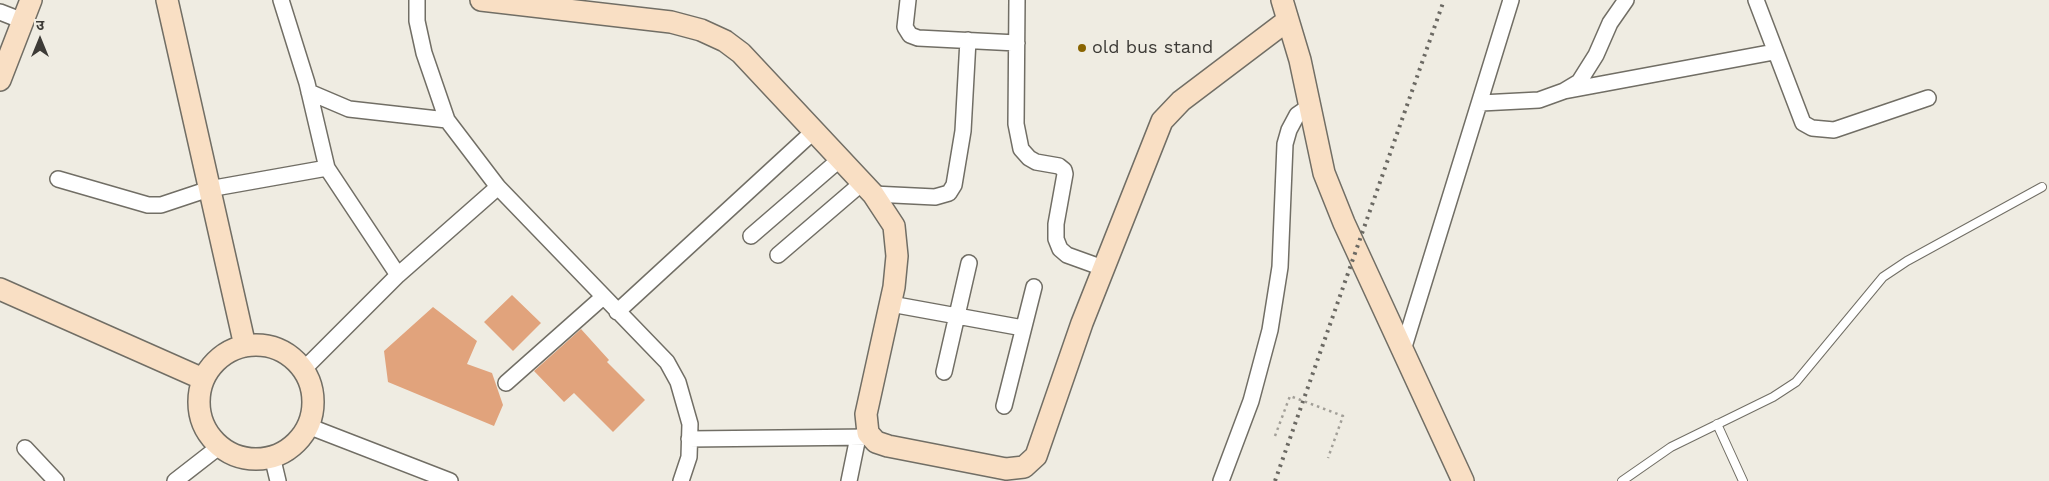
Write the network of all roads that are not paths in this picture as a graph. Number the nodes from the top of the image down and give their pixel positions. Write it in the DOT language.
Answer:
graph roads {
  1 [pos="31,0"];
  2 [pos="167,0"];
  3 [pos="281,0"];
  4 [pos="417,0"];
  5 [pos="481,0"];
  6 [pos="908,0"];
  7 [pos="1017,0"];
  8 [pos="1282,0"];
  9 [pos="1511,0"];
  10 [pos="1626,0"];
  11 [pos="1756,0"];
  12 [pos="0,12"];
  13 [pos="1288,20"];
  14 [pos="23,22"];
  15 [pos="968,40"];
  16 [pos="1017,43"];
  17 [pos="1774,52"];
  18 [pos="0,80"];
  19 [pos="1564,91"];
  20 [pos="309,92"];
  21 [pos="1928,98"];
  22 [pos="1481,103"];
  23 [pos="1310,106"];
  24 [pos="448,120"];
  25 [pos="814,131"];
  26 [pos="839,160"];
  27 [pos="327,168"];
  28 [pos="58,178"];
  29 [pos="498,187"];
  30 [pos="2042,187"];
  31 [pos="867,188"];
  32 [pos="209,189"];
  33 [pos="751,236"];
  34 [pos="778,255"];
  35 [pos="969,264"];
  36 [pos="1103,268"];
  37 [pos="398,275"];
  38 [pos="1034,287"];
  39 [pos="0,289"];
  40 [pos="603,297"];
  41 [pos="891,304"];
  42 [pos="617,312"];
  43 [pos="958,316"];
  44 [pos="1023,328"];
  45 [pos="245,346"];
  46 [pos="1403,350"];
  47 [pos="303,370"];
  48 [pos="944,372"];
  49 [pos="203,379"];
  50 [pos="506,383"];
  51 [pos="1004,406"];
  52 [pos="1717,424"];
  53 [pos="308,426"];
  54 [pos="865,437"];
  55 [pos="689,439"];
  56 [pos="220,446"];
  57 [pos="25,448"];
  58 [pos="272,456"];
  59 [pos="1023,474"];
  60 [pos="56,481"];
  61 [pos="175,481"];
  62 [pos="278,481"];
  63 [pos="450,481"];
  64 [pos="681,481"];
  65 [pos="849,481"];
  66 [pos="1221,481"];
  67 [pos="1463,481"];
  68 [pos="1622,481"];
  69 [pos="1743,481"];
  1 -- 14 [label="street"];
  2 -- 32 [label="street"];
  3 -- 20 [label="street"];
  4 -- 24 [label="street"];
  5 -- 25 [label="street"];
  6 -- 15 [label="street"];
  7 -- 16 [label="street"];
  8 -- 13 [label="street"];
  9 -- 22 [label="street"];
  10 -- 19 [label="street"];
  11 -- 17 [label="street"];
  12 -- 14 [label="street"];
  13 -- 23 [label="street"];
  13 -- 36 [label="street"];
  14 -- 18 [label="street"];
  15 -- 16 [label="street"];
  15 -- 31 [label="street"];
  16 -- 36 [label="street"];
  17 -- 19 [label="street"];
  17 -- 21 [label="street"];
  19 -- 22 [label="street"];
  20 -- 24 [label="street"];
  20 -- 27 [label="street"];
  22 -- 46 [label="street"];
  23 -- 46 [label="street"];
  23 -- 66 [label="street"];
  24 -- 29 [label="street"];
  25 -- 26 [label="street"];
  25 -- 42 [label="street"];
  26 -- 31 [label="street"];
  26 -- 33 [label="street"];
  27 -- 32 [label="street"];
  27 -- 37 [label="street"];
  28 -- 32 [label="street"];
  29 -- 37 [label="street"];
  29 -- 40 [label="street"];
  30 -- 52 [label="lane"];
  31 -- 34 [label="street"];
  31 -- 41 [label="street"];
  32 -- 45 [label="street"];
  35 -- 43 [label="street"];
  36 -- 59 [label="street"];
  37 -- 47 [label="street"];
  38 -- 44 [label="street"];
  39 -- 49 [label="street"];
  40 -- 42 [label="street"];
  40 -- 50 [label="street"];
  41 -- 43 [label="street"];
  41 -- 54 [label="street"];
  42 -- 55 [label="street"];
  43 -- 44 [label="street"];
  43 -- 48 [label="street"];
  44 -- 51 [label="street"];
  45 -- 47 [label="street"];
  45 -- 49 [label="street"];
  46 -- 67 [label="street"];
  47 -- 53 [label="street"];
  49 -- 56 [label="street"];
  52 -- 68 [label="lane"];
  52 -- 69 [label="lane"];
  53 -- 58 [label="street"];
  53 -- 63 [label="street"];
  54 -- 55 [label="street"];
  54 -- 59 [label="street"];
  54 -- 65 [label="street"];
  55 -- 64 [label="street"];
  56 -- 58 [label="street"];
  56 -- 61 [label="street"];
  57 -- 60 [label="street"];
  58 -- 62 [label="street"];
}
